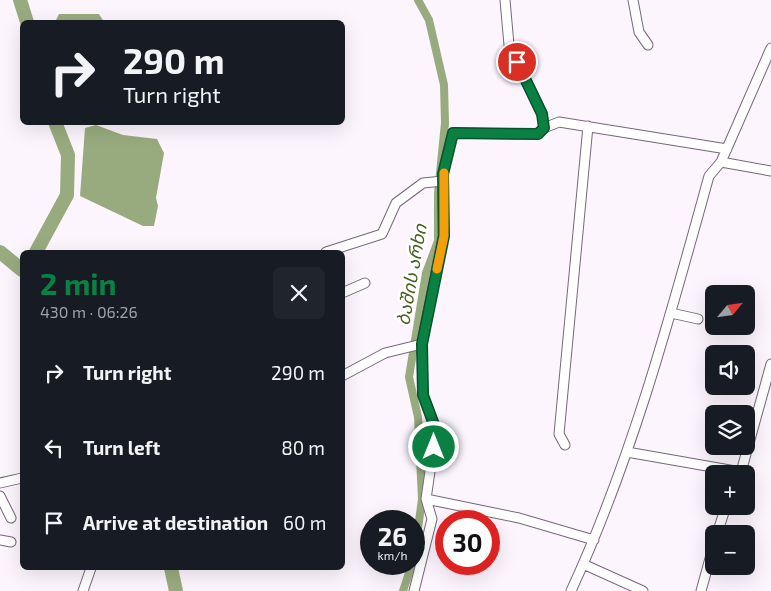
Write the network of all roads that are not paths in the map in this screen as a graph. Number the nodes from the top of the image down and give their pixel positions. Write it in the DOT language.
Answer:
graph roads {
  1 [pos="505,0"];
  2 [pos="633,0"];
  3 [pos="648,45"];
  4 [pos="771,48"];
  5 [pos="588,126"];
  6 [pos="544,128"];
  7 [pos="727,149"];
  8 [pos="721,162"];
  9 [pos="771,172"];
  10 [pos="443,181"];
  11 [pos="332,250"];
  12 [pos="365,284"];
  13 [pos="345,292"];
  14 [pos="671,314"];
  15 [pos="698,319"];
  16 [pos="422,344"];
  17 [pos="771,364"];
  18 [pos="345,374"];
  19 [pos="565,445"];
  20 [pos="627,452"];
  21 [pos="742,465"];
  22 [pos="705,466"];
  23 [pos="20,478"];
  24 [pos="0,483"];
  25 [pos="0,496"];
  26 [pos="426,499"];
  27 [pos="11,518"];
  28 [pos="0,540"];
  29 [pos="594,540"];
  30 [pos="11,542"];
  31 [pos="583,564"];
  32 [pos="90,570"];
  33 [pos="705,575"];
  34 [pos="83,591"];
  35 [pos="414,591"];
  36 [pos="571,591"];
  37 [pos="643,591"];
  38 [pos="701,591"];
  1 -- 6 [label="street"];
  2 -- 3 [label="street"];
  4 -- 7 [label="street"];
  5 -- 6 [label="street"];
  5 -- 7 [label="street"];
  5 -- 19 [label="street"];
  6 -- 10 [label="street"];
  7 -- 8 [label="street"];
  8 -- 9 [label="street"];
  8 -- 14 [label="street"];
  10 -- 11 [label="street"];
  10 -- 16 [label="street"];
  12 -- 13 [label="street"];
  14 -- 15 [label="street"];
  14 -- 20 [label="street"];
  16 -- 18 [label="street"];
  16 -- 26 [label="street"];
  17 -- 21 [label="street"];
  20 -- 22 [label="street"];
  20 -- 29 [label="street"];
  23 -- 24 [label="street"];
  25 -- 27 [label="street"];
  26 -- 29 [label="street"];
  26 -- 35 [label="street"];
  28 -- 30 [label="street"];
  29 -- 31 [label="street"];
  31 -- 36 [label="street"];
  31 -- 37 [label="street"];
  32 -- 34 [label="street"];
  33 -- 38 [label="street"];
}
